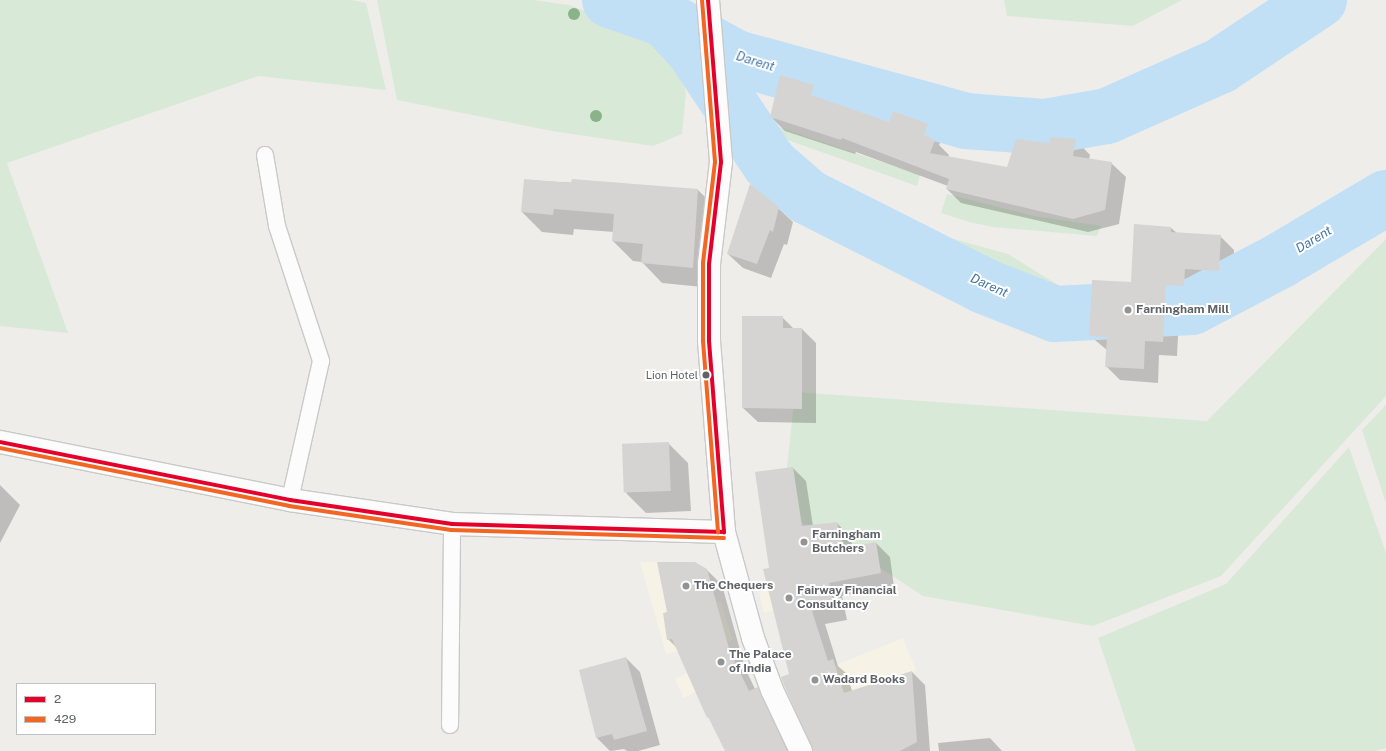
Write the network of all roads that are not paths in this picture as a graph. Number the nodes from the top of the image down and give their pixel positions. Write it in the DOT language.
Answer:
graph roads {
  1 [pos="708,1"];
  2 [pos="264,155"];
  3 [pos="0,442"];
  4 [pos="290,500"];
  5 [pos="452,524"];
  6 [pos="724,532"];
  7 [pos="450,725"];
  8 [pos="801,751"];
  1 -- 6 [label="street"];
  2 -- 4 [label="lane"];
  3 -- 4 [label="street"];
  4 -- 5 [label="street"];
  5 -- 6 [label="street"];
  5 -- 7 [label="lane"];
  6 -- 8 [label="street"];
}
